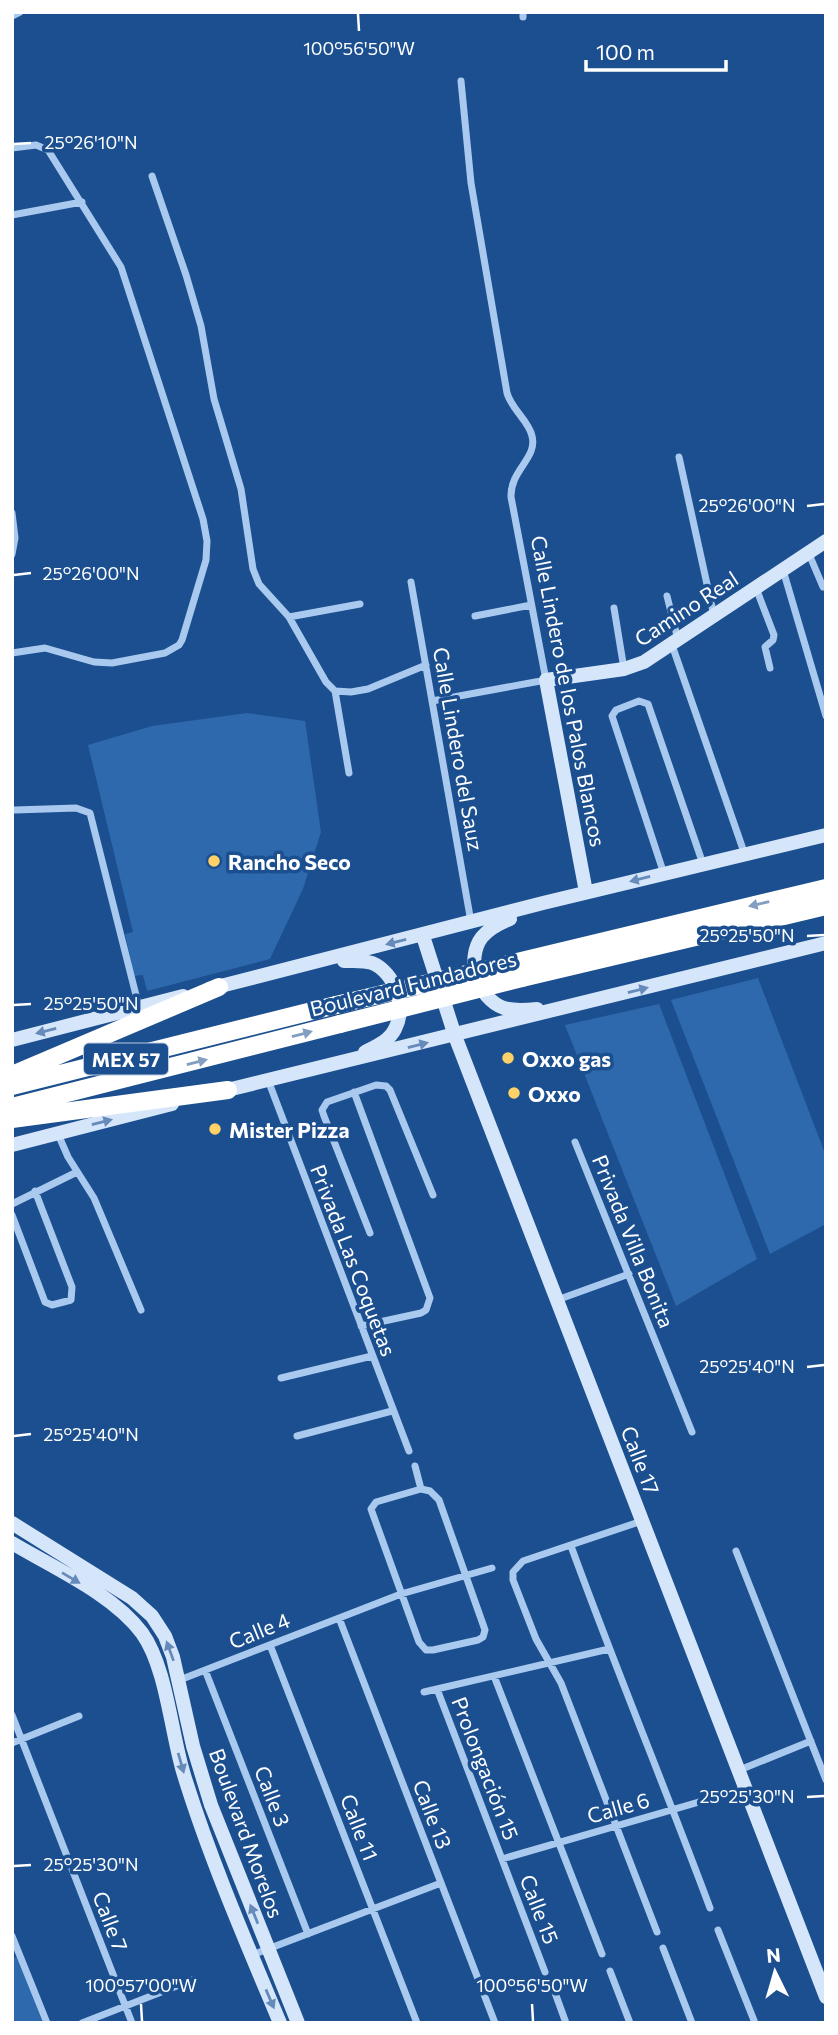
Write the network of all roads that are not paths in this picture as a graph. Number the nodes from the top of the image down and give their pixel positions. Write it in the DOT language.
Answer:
graph roads {
  1 [pos="20,12"];
  2 [pos="13,16"];
  3 [pos="461,81"];
  4 [pos="12,148"];
  5 [pos="152,176"];
  6 [pos="82,202"];
  7 [pos="12,215"];
  8 [pos="679,457"];
  9 [pos="12,513"];
  10 [pos="826,541"];
  11 [pos="808,553"];
  12 [pos="12,554"];
  13 [pos="783,569"];
  14 [pos="411,582"];
  15 [pos="823,587"];
  16 [pos="756,588"];
  17 [pos="667,596"];
  18 [pos="360,604"];
  19 [pos="531,605"];
  20 [pos="614,608"];
  21 [pos="475,615"];
  22 [pos="715,616"];
  23 [pos="289,617"];
  24 [pos="675,643"];
  25 [pos="12,653"];
  26 [pos="426,665"];
  27 [pos="770,667"];
  28 [pos="624,668"];
  29 [pos="546,680"];
  30 [pos="335,691"];
  31 [pos="432,701"];
  32 [pos="826,716"];
  33 [pos="349,773"];
  34 [pos="15,810"];
  35 [pos="826,835"];
  36 [pos="746,856"];
  37 [pos="704,865"];
  38 [pos="664,874"];
  39 [pos="826,888"];
  40 [pos="586,892"];
  41 [pos="543,903"];
  42 [pos="826,906"];
  43 [pos="471,923"];
  44 [pos="423,936"];
  45 [pos="826,943"];
  46 [pos="319,962"];
  47 [pos="517,971"];
  48 [pos="219,987"];
  49 [pos="581,1004"];
  50 [pos="139,1007"];
  51 [pos="455,1036"];
  52 [pos="12,1040"];
  53 [pos="335,1065"];
  54 [pos="12,1075"];
  55 [pos="262,1082"];
  56 [pos="12,1086"];
  57 [pos="232,1089"];
  58 [pos="354,1092"];
  59 [pos="12,1108"];
  60 [pos="12,1119"];
  61 [pos="58,1133"];
  62 [pos="575,1142"];
  63 [pos="12,1144"];
  64 [pos="77,1172"];
  65 [pos="35,1191"];
  66 [pos="433,1195"];
  67 [pos="12,1204"];
  68 [pos="12,1215"];
  69 [pos="370,1233"];
  70 [pos="629,1274"];
  71 [pos="557,1300"];
  72 [pos="141,1310"];
  73 [pos="361,1326"];
  74 [pos="372,1356"];
  75 [pos="281,1378"];
  76 [pos="392,1411"];
  77 [pos="692,1432"];
  78 [pos="297,1436"];
  79 [pos="409,1451"];
  80 [pos="415,1466"];
  81 [pos="421,1489"];
  82 [pos="643,1521"];
  83 [pos="12,1523"];
  84 [pos="12,1543"];
  85 [pos="571,1546"];
  86 [pos="736,1551"];
  87 [pos="492,1568"];
  88 [pos="467,1576"];
  89 [pos="401,1594"];
  90 [pos="339,1618"];
  91 [pos="270,1645"];
  92 [pos="609,1649"];
  93 [pos="550,1663"];
  94 [pos="205,1670"];
  95 [pos="494,1676"];
  96 [pos="179,1680"];
  97 [pos="163,1685"];
  98 [pos="437,1689"];
  99 [pos="424,1692"];
  100 [pos="12,1715"];
  101 [pos="79,1716"];
  102 [pos="22,1739"];
  103 [pos="811,1741"];
  104 [pos="12,1743"];
  105 [pos="737,1771"];
  106 [pos="826,1780"];
  107 [pos="744,1789"];
  108 [pos="673,1810"];
  109 [pos="616,1826"];
  110 [pos="557,1842"];
  111 [pos="502,1859"];
  112 [pos="440,1883"];
  113 [pos="710,1908"];
  114 [pos="373,1909"];
  115 [pos="718,1930"];
  116 [pos="657,1932"];
  117 [pos="308,1934"];
  118 [pos="12,1936"];
  119 [pos="663,1948"];
  120 [pos="268,1949"];
  121 [pos="602,1954"];
  122 [pos="252,1955"];
  123 [pos="610,1971"];
  124 [pos="545,1972"];
  125 [pos="192,1980"];
  126 [pos="554,1990"];
  127 [pos="826,1997"];
  128 [pos="125,2006"];
  129 [pos="47,2023"];
  130 [pos="82,2023"];
  131 [pos="132,2023"];
  132 [pos="280,2023"];
  133 [pos="298,2023"];
  134 [pos="416,2023"];
  135 [pos="495,2023"];
  136 [pos="566,2023"];
  137 [pos="630,2023"];
  138 [pos="692,2023"];
  139 [pos="755,2023"];
  1 -- 2 [label="street"];
  3 -- 19 [label="street, Calle Lindero de los Palos Blancos"];
  4 -- 6 [label="street"];
  5 -- 23 [label="street"];
  6 -- 7 [label="street"];
  6 -- 25 [label="street"];
  8 -- 22 [label="street"];
  9 -- 12 [label="street"];
  10 -- 11 [label="street, Camino Real"];
  11 -- 13 [label="street, Camino Real"];
  11 -- 15 [label="street"];
  13 -- 16 [label="street, Camino Real"];
  13 -- 32 [label="street"];
  14 -- 26 [label="street, Calle Lindero del Sauz"];
  16 -- 22 [label="street, Camino Real"];
  16 -- 27 [label="street"];
  17 -- 24 [label="street"];
  18 -- 23 [label="street"];
  19 -- 21 [label="street"];
  19 -- 29 [label="street, Calle Lindero de los Palos Blancos"];
  20 -- 28 [label="street"];
  22 -- 24 [label="street, Camino Real"];
  23 -- 30 [label="street"];
  24 -- 28 [label="street, Camino Real"];
  24 -- 36 [label="street"];
  26 -- 30 [label="street"];
  26 -- 31 [label="street, Calle Lindero del Sauz"];
  28 -- 29 [label="street, Camino Real"];
  29 -- 31 [label="street, Camino Real"];
  29 -- 40 [label="street, Calle Lindero de los Palos Blancos"];
  30 -- 33 [label="street"];
  31 -- 43 [label="street, Calle Lindero del Sauz"];
  34 -- 50 [label="street"];
  35 -- 36 [label="street"];
  36 -- 37 [label="street"];
  37 -- 38 [label="street"];
  37 -- 38 [label="street"];
  38 -- 40 [label="street, one-way"];
  39 -- 47 [label="highway, Boulevard Fundadores / MEX 57, one-way"];
  40 -- 41 [label="street"];
  41 -- 43 [label="street"];
  41 -- 49 [label="street"];
  42 -- 47 [label="highway, Boulevard Fundadores / MEX 57"];
  43 -- 44 [label="street"];
  44 -- 46 [label="street, one-way"];
  44 -- 51 [label="street, Calle 17"];
  49 -- 45 [label="street, one-way"];
  46 -- 48 [label="street"];
  46 -- 53 [label="street"];
  47 -- 56 [label="highway, Boulevard Fundadores / MEX 57, bridge"];
  59 -- 47 [label="highway, Boulevard Fundadores / MEX 57, one-way, bridge"];
  48 -- 50 [label="street"];
  48 -- 54 [label="highway"];
  49 -- 51 [label="street"];
  50 -- 52 [label="street, one-way"];
  53 -- 51 [label="street, one-way"];
  51 -- 71 [label="street, Calle 17"];
  53 -- 55 [label="street"];
  55 -- 57 [label="street"];
  55 -- 73 [label="street, Privada Las Coquetas"];
  57 -- 60 [label="highway"];
  61 -- 57 [label="street, one-way"];
  58 -- 66 [label="street"];
  58 -- 69 [label="street"];
  58 -- 73 [label="street"];
  61 -- 63 [label="street"];
  61 -- 64 [label="street"];
  62 -- 70 [label="street, Privada Villa Bonita"];
  64 -- 65 [label="street"];
  64 -- 72 [label="street"];
  65 -- 67 [label="street"];
  65 -- 68 [label="street"];
  70 -- 71 [label="street"];
  70 -- 77 [label="street, Privada Villa Bonita"];
  71 -- 82 [label="street, Calle 17"];
  73 -- 74 [label="street, Privada Las Coquetas"];
  74 -- 75 [label="street"];
  74 -- 76 [label="street, Privada Las Coquetas"];
  76 -- 78 [label="street"];
  76 -- 79 [label="street, Privada Las Coquetas"];
  80 -- 81 [label="street"];
  81 -- 88 [label="street"];
  81 -- 89 [label="street"];
  82 -- 85 [label="street"];
  82 -- 105 [label="street, Calle 17"];
  96 -- 83 [label="street, Boulevard Morelos, one-way"];
  84 -- 97 [label="street, Boulevard Morelos, one-way"];
  85 -- 92 [label="street"];
  85 -- 93 [label="street"];
  86 -- 103 [label="street"];
  87 -- 88 [label="street, Calle 4"];
  88 -- 89 [label="street, Calle 4"];
  88 -- 89 [label="street"];
  89 -- 90 [label="street, Calle 4"];
  90 -- 91 [label="street, Calle 4"];
  90 -- 112 [label="street, Calle 13"];
  91 -- 94 [label="street, Calle 4"];
  91 -- 114 [label="street, Calle 11"];
  92 -- 93 [label="street"];
  92 -- 108 [label="street"];
  93 -- 95 [label="street"];
  93 -- 109 [label="street"];
  94 -- 96 [label="street, Calle 4"];
  94 -- 117 [label="street, Calle 3"];
  95 -- 98 [label="street"];
  95 -- 110 [label="street"];
  96 -- 97 [label="street, Calle 4"];
  120 -- 96 [label="street, Boulevard Morelos, one-way"];
  97 -- 122 [label="street, Boulevard Morelos, one-way"];
  98 -- 99 [label="street"];
  98 -- 111 [label="street, Prolongación 15"];
  100 -- 102 [label="street, Calle 7"];
  101 -- 102 [label="street"];
  102 -- 104 [label="street"];
  102 -- 128 [label="street, Calle 7"];
  103 -- 105 [label="street"];
  103 -- 106 [label="street"];
  105 -- 107 [label="street, Calle 17"];
  107 -- 108 [label="street, Calle 6"];
  107 -- 127 [label="street, Calle 17"];
  108 -- 109 [label="street, Calle 6"];
  108 -- 113 [label="street"];
  109 -- 110 [label="street, Calle 6"];
  109 -- 116 [label="street"];
  110 -- 111 [label="street, Calle 6"];
  110 -- 121 [label="street"];
  111 -- 124 [label="street, Calle 15"];
  112 -- 114 [label="street"];
  112 -- 135 [label="street, Calle 13"];
  114 -- 117 [label="street"];
  114 -- 134 [label="street, Calle 11"];
  115 -- 139 [label="street"];
  117 -- 120 [label="street"];
  118 -- 129 [label="street"];
  119 -- 138 [label="street"];
  120 -- 122 [label="street"];
  120 -- 133 [label="street, Boulevard Morelos"];
  122 -- 132 [label="street, Boulevard Morelos, one-way"];
  123 -- 137 [label="street"];
  125 -- 128 [label="street"];
  126 -- 136 [label="street"];
  128 -- 130 [label="street"];
  128 -- 131 [label="street, Calle 7"];
}
